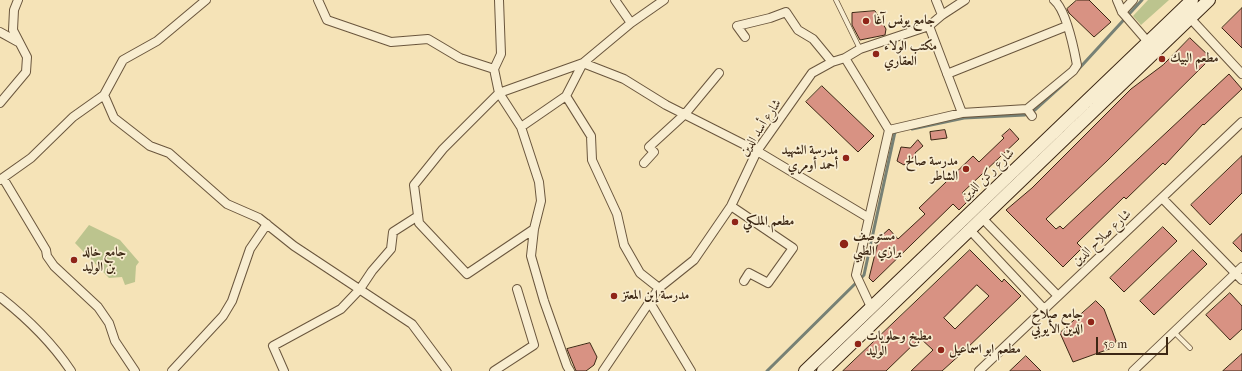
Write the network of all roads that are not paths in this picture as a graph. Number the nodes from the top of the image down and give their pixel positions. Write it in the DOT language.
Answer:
graph roads {
  1 [pos="18,0"];
  2 [pos="206,0"];
  3 [pos="318,0"];
  4 [pos="499,0"];
  5 [pos="615,0"];
  6 [pos="664,0"];
  7 [pos="836,0"];
  8 [pos="936,0"];
  9 [pos="965,0"];
  10 [pos="1117,0"];
  11 [pos="1133,0"];
  12 [pos="1192,0"];
  13 [pos="1209,0"];
  14 [pos="1059,1"];
  15 [pos="1122,12"];
  16 [pos="942,15"];
  17 [pos="1190,18"];
  18 [pos="630,23"];
  19 [pos="929,26"];
  20 [pos="1067,26"];
  21 [pos="0,32"];
  22 [pos="745,37"];
  23 [pos="18,42"];
  24 [pos="1148,42"];
  25 [pos="860,49"];
  26 [pos="845,58"];
  27 [pos="832,62"];
  28 [pos="583,63"];
  29 [pos="494,69"];
  30 [pos="719,73"];
  31 [pos="946,74"];
  32 [pos="1242,74"];
  33 [pos="499,93"];
  34 [pos="104,95"];
  35 [pos="566,96"];
  36 [pos="0,103"];
  37 [pos="962,113"];
  38 [pos="685,114"];
  39 [pos="1242,122"];
  40 [pos="521,126"];
  41 [pos="889,130"];
  42 [pos="757,151"];
  43 [pos="644,163"];
  44 [pos="1,179"];
  45 [pos="1162,198"];
  46 [pos="731,206"];
  47 [pos="418,216"];
  48 [pos="869,218"];
  49 [pos="982,218"];
  50 [pos="267,224"];
  51 [pos="534,229"];
  52 [pos="970,230"];
  53 [pos="1242,267"];
  54 [pos="1236,273"];
  55 [pos="1242,280"];
  56 [pos="744,281"];
  57 [pos="660,288"];
  58 [pos="360,289"];
  59 [pos="517,289"];
  60 [pos="1058,296"];
  61 [pos="0,297"];
  62 [pos="649,301"];
  63 [pos="871,307"];
  64 [pos="1044,310"];
  65 [pos="1174,332"];
  66 [pos="1190,348"];
  67 [pos="71,371"];
  68 [pos="135,371"];
  69 [pos="172,371"];
  70 [pos="284,371"];
  71 [pos="447,371"];
  72 [pos="494,371"];
  73 [pos="570,371"];
  74 [pos="603,371"];
  75 [pos="691,371"];
  76 [pos="805,371"];
  77 [pos="823,371"];
  78 [pos="980,371"];
  79 [pos="1133,371"];
  1 -- 23 [label="street"];
  2 -- 34 [label="street"];
  3 -- 29 [label="street"];
  4 -- 29 [label="street"];
  5 -- 18 [label="street"];
  6 -- 18 [label="street"];
  7 -- 25 [label="lane"];
  8 -- 16 [label="street"];
  9 -- 16 [label="street, شارع أسد الدين"];
  10 -- 15 [label="street"];
  11 -- 15 [label="street"];
  12 -- 24 [label="main road, شارع ركن الدين"];
  13 -- 17 [label="main road"];
  14 -- 20 [label="street"];
  15 -- 24 [label="street"];
  16 -- 19 [label="street, شارع أسد الدين"];
  17 -- 32 [label="street"];
  17 -- 49 [label="main road"];
  18 -- 28 [label="street"];
  19 -- 25 [label="street, شارع أسد الدين"];
  19 -- 31 [label="street"];
  20 -- 31 [label="street"];
  20 -- 37 [label="street"];
  21 -- 23 [label="street"];
  22 -- 27 [label="street"];
  23 -- 36 [label="street"];
  24 -- 63 [label="main road, شارع ركن الدين"];
  25 -- 26 [label="street, شارع أسد الدين"];
  26 -- 27 [label="street, شارع أسد الدين"];
  26 -- 41 [label="street"];
  27 -- 42 [label="street, شارع أسد الدين"];
  28 -- 33 [label="street"];
  28 -- 35 [label="street"];
  28 -- 38 [label="street"];
  29 -- 33 [label="street"];
  30 -- 38 [label="street"];
  31 -- 37 [label="street"];
  33 -- 40 [label="street"];
  33 -- 47 [label="street"];
  34 -- 44 [label="street"];
  34 -- 50 [label="street"];
  35 -- 40 [label="street"];
  35 -- 57 [label="street"];
  37 -- 41 [label="street"];
  38 -- 42 [label="street"];
  38 -- 43 [label="street"];
  39 -- 45 [label="street, شارع صلاح الدين"];
  40 -- 51 [label="street"];
  41 -- 48 [label="street"];
  42 -- 46 [label="street, شارع أسد الدين"];
  42 -- 48 [label="street"];
  44 -- 68 [label="street"];
  45 -- 54 [label="street"];
  45 -- 60 [label="street, شارع صلاح الدين"];
  46 -- 56 [label="street"];
  46 -- 57 [label="street, شارع أسد الدين"];
  47 -- 51 [label="street"];
  47 -- 58 [label="street"];
  48 -- 63 [label="street"];
  49 -- 52 [label="main road"];
  49 -- 60 [label="street"];
  50 -- 58 [label="street"];
  50 -- 69 [label="street"];
  51 -- 73 [label="street"];
  52 -- 64 [label="street"];
  52 -- 77 [label="main road"];
  53 -- 54 [label="street"];
  54 -- 55 [label="street"];
  54 -- 65 [label="street"];
  57 -- 62 [label="street, شارع أسد الدين"];
  58 -- 70 [label="street"];
  58 -- 71 [label="street"];
  59 -- 72 [label="street"];
  60 -- 64 [label="street, شارع صلاح الدين"];
  61 -- 67 [label="street"];
  62 -- 74 [label="street, شارع أسد الدين"];
  62 -- 75 [label="street"];
  63 -- 76 [label="main road, شارع ركن الدين"];
  64 -- 78 [label="street, شارع صلاح الدين"];
  65 -- 66 [label="lane"];
  65 -- 79 [label="street"];
}
